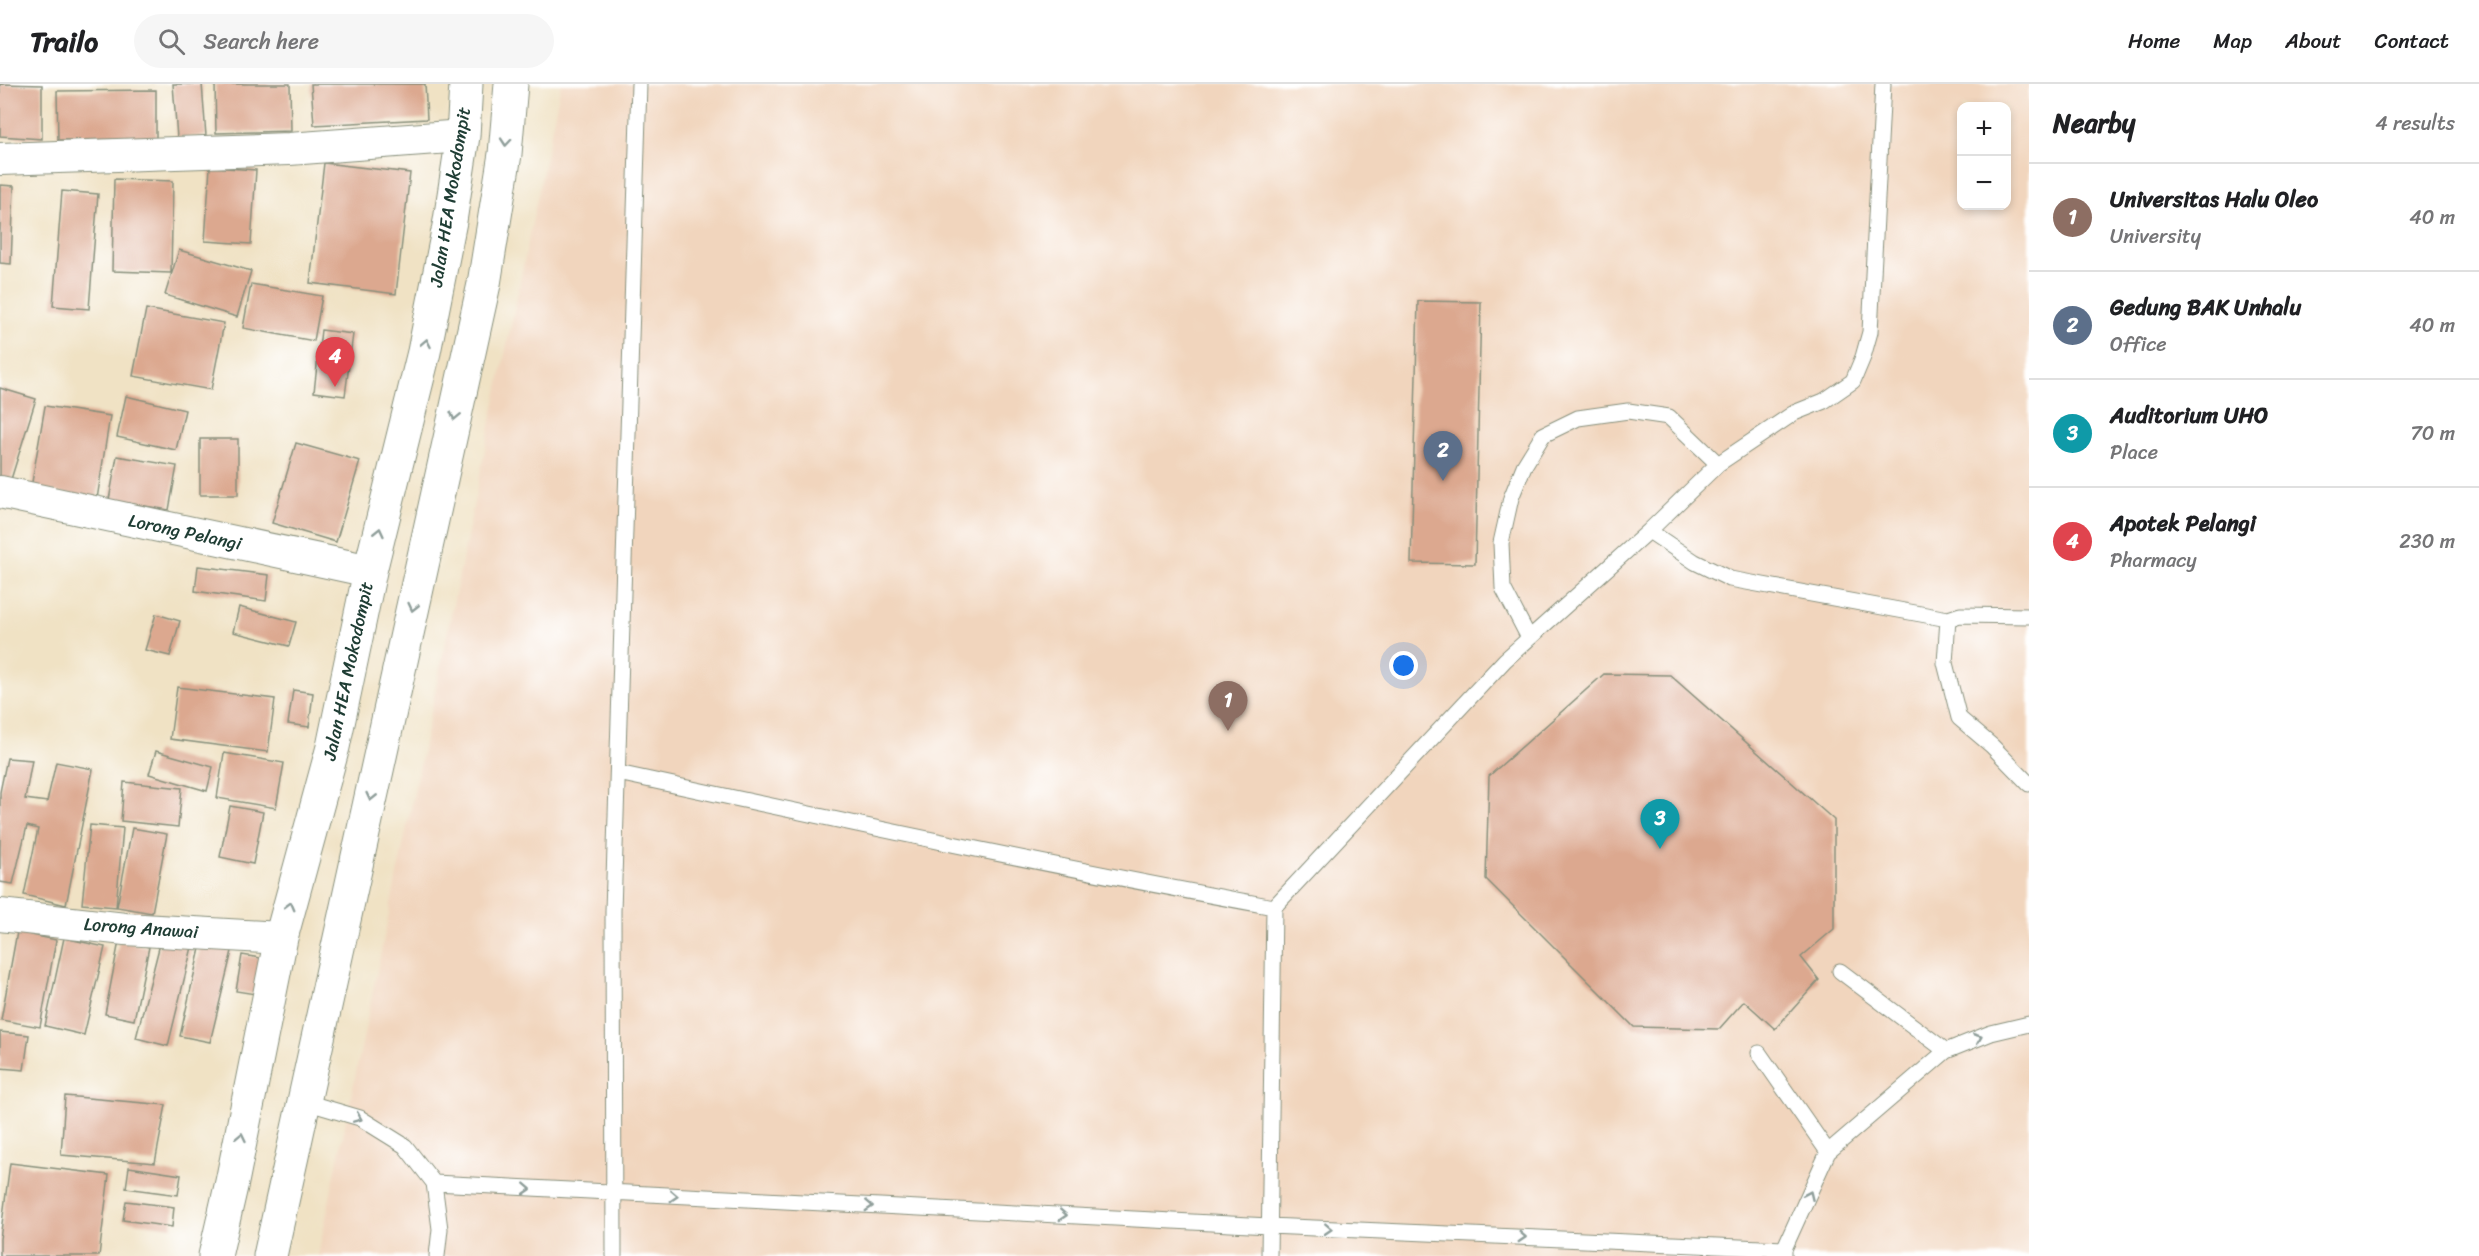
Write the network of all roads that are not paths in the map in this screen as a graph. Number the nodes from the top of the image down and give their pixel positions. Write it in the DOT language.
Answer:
graph roads {
  1 [pos="466,84"];
  2 [pos="511,84"];
  3 [pos="639,84"];
  4 [pos="1884,84"];
  5 [pos="463,136"];
  6 [pos="0,159"];
  7 [pos="1718,464"];
  8 [pos="390,481"];
  9 [pos="0,492"];
  10 [pos="438,497"];
  11 [pos="1649,531"];
  12 [pos="370,571"];
  13 [pos="2029,616"];
  14 [pos="1948,619"];
  15 [pos="1529,638"];
  16 [pos="618,773"];
  17 [pos="2029,784"];
  18 [pos="1274,907"];
  19 [pos="0,915"];
  20 [pos="281,938"];
  21 [pos="1840,970"];
  22 [pos="2029,1024"];
  23 [pos="1946,1051"];
  24 [pos="1759,1053"];
  25 [pos="302,1101"];
  26 [pos="1828,1152"];
  27 [pos="232,1182"];
  28 [pos="434,1183"];
  29 [pos="283,1191"];
  30 [pos="615,1193"];
  31 [pos="1269,1226"];
  32 [pos="1784,1252"];
  33 [pos="215,1256"];
  34 [pos="270,1256"];
  35 [pos="437,1256"];
  36 [pos="614,1256"];
  37 [pos="1269,1256"];
  1 -- 5 [label="street, Jalan HEA Mokodompit"];
  2 -- 10 [label="street, one-way"];
  3 -- 16 [label="lane"];
  4 -- 7 [label="lane"];
  5 -- 6 [label="street"];
  8 -- 5 [label="street, Jalan HEA Mokodompit, one-way"];
  7 -- 11 [label="lane"];
  7 -- 15 [label="lane"];
  8 -- 10 [label="street"];
  12 -- 8 [label="street, Jalan HEA Mokodompit, one-way"];
  9 -- 12 [label="street, Lorong Pelangi"];
  10 -- 25 [label="street, one-way"];
  11 -- 14 [label="lane"];
  11 -- 15 [label="lane"];
  20 -- 12 [label="street, Jalan HEA Mokodompit, one-way"];
  13 -- 14 [label="lane"];
  14 -- 17 [label="lane"];
  15 -- 18 [label="lane"];
  16 -- 18 [label="lane"];
  16 -- 30 [label="lane"];
  18 -- 31 [label="lane"];
  19 -- 20 [label="street, Lorong Anawai"];
  27 -- 20 [label="street, Jalan HEA Mokodompit, one-way"];
  21 -- 23 [label="lane"];
  23 -- 22 [label="lane, one-way"];
  23 -- 26 [label="lane"];
  24 -- 26 [label="lane"];
  25 -- 28 [label="lane, one-way"];
  25 -- 29 [label="street"];
  32 -- 26 [label="lane, one-way"];
  27 -- 29 [label="street"];
  27 -- 33 [label="street, Jalan HEA Mokodompit"];
  28 -- 30 [label="lane, one-way"];
  28 -- 35 [label="lane"];
  29 -- 34 [label="street"];
  30 -- 31 [label="lane, one-way"];
  30 -- 36 [label="lane"];
  31 -- 32 [label="lane, one-way"];
  31 -- 37 [label="lane"];
}
